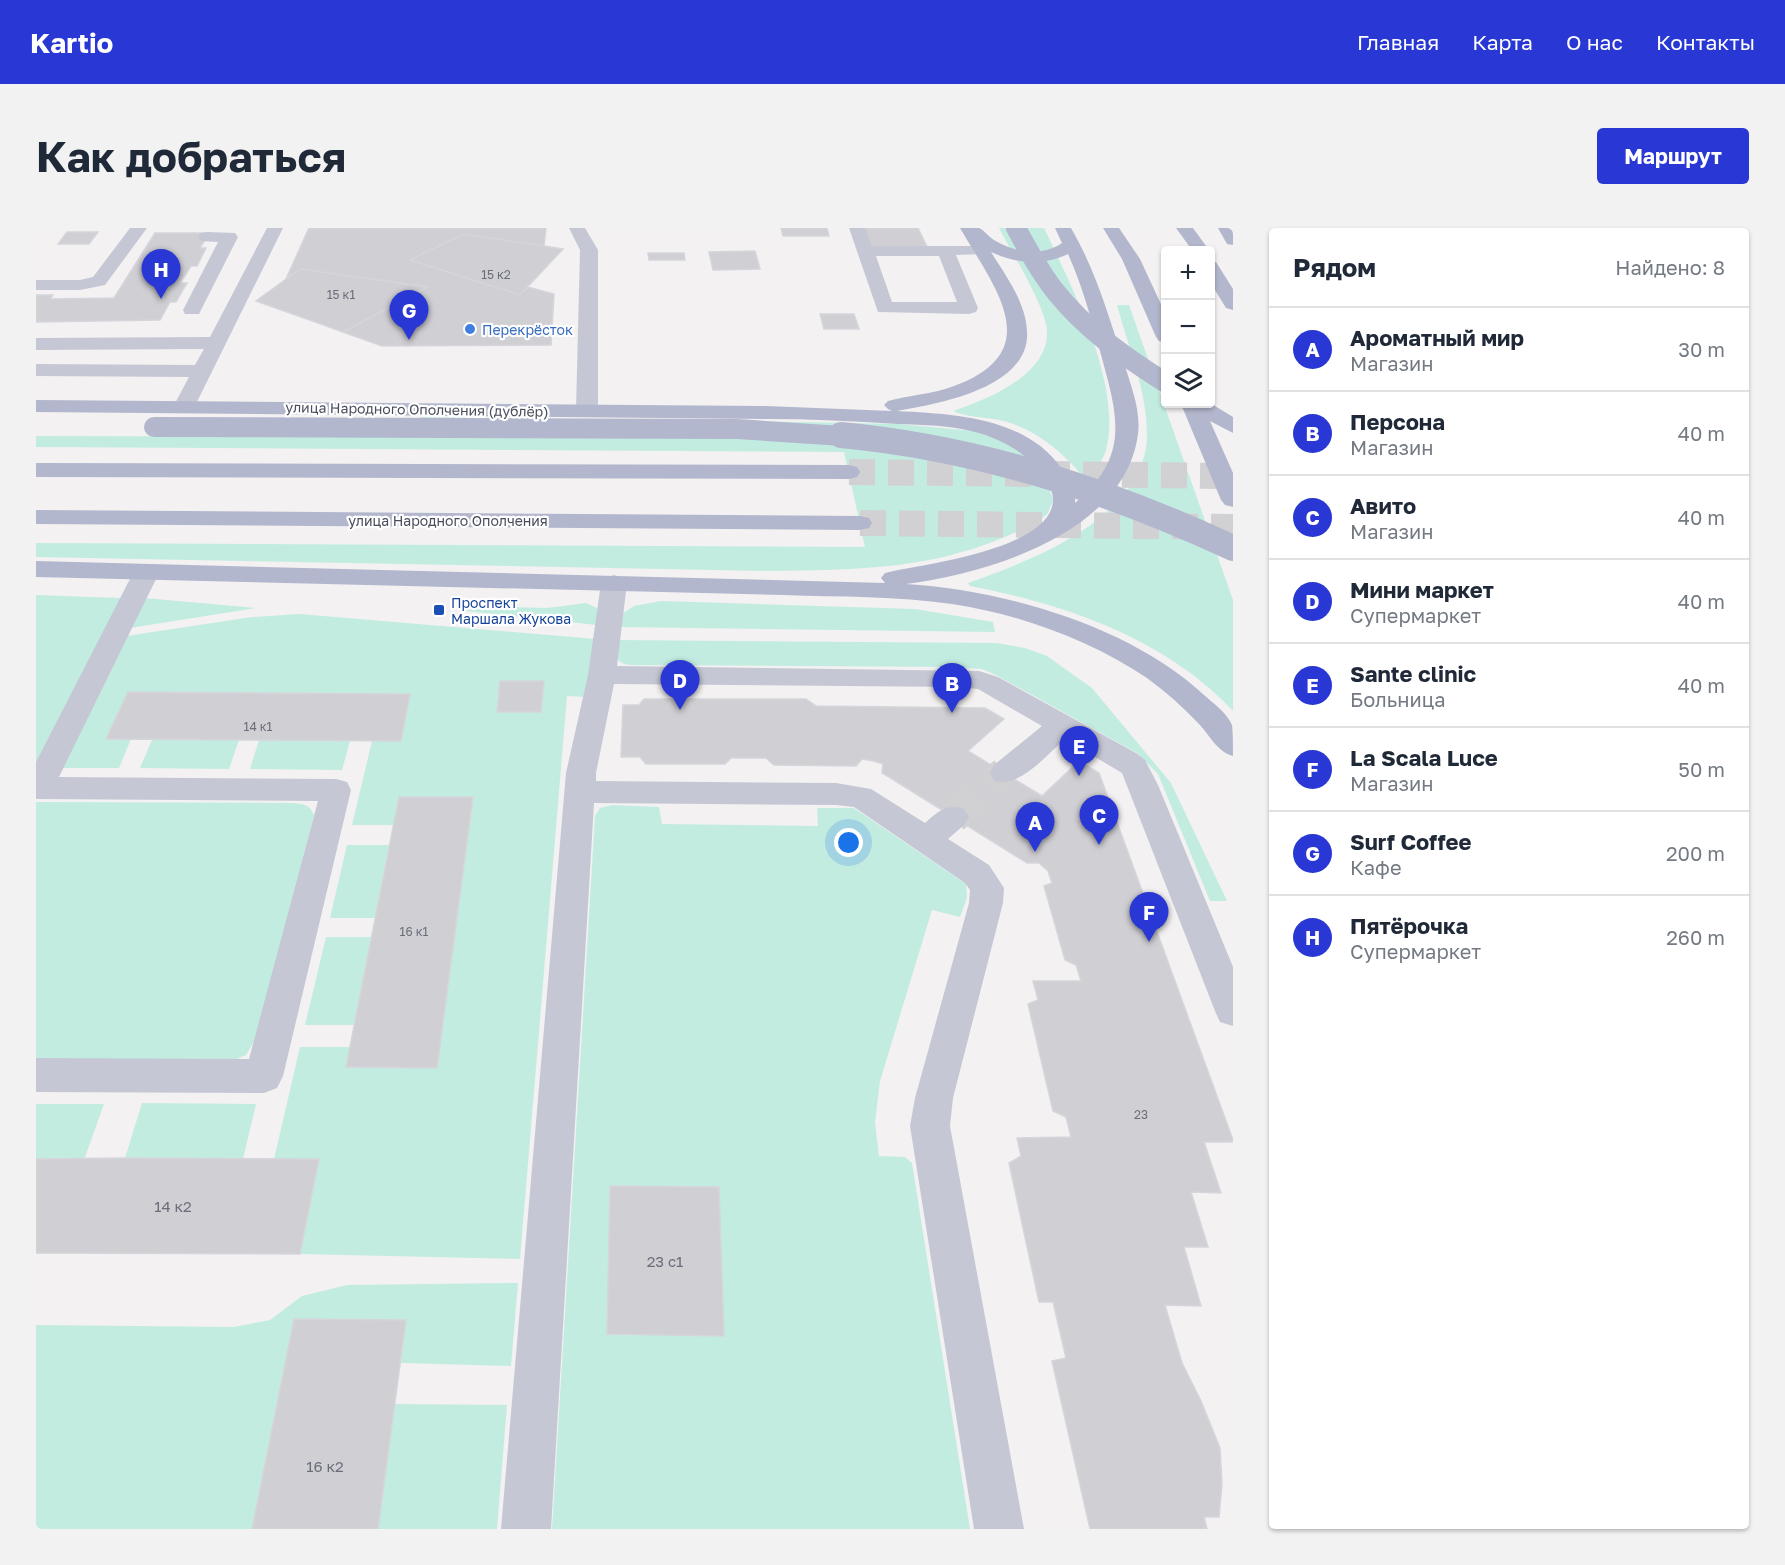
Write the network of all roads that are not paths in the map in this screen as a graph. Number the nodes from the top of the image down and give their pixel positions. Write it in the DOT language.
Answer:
graph roads {
  1 [pos="139,228"];
  2 [pos="275,228"];
  3 [pos="577,228"];
  4 [pos="858,228"];
  5 [pos="968,228"];
  6 [pos="1016,228"];
  7 [pos="1111,228"];
  8 [pos="1184,228"];
  9 [pos="1226,228"];
  10 [pos="1067,236"];
  11 [pos="1233,240"];
  12 [pos="204,241"];
  13 [pos="1197,246"];
  14 [pos="945,250"];
  15 [pos="981,250"];
  16 [pos="866,251"];
  17 [pos="1215,274"];
  18 [pos="36,285"];
  19 [pos="1233,304"];
  20 [pos="192,310"];
  21 [pos="1161,325"];
  22 [pos="216,343"];
  23 [pos="36,344"];
  24 [pos="36,370"];
  25 [pos="202,371"];
  26 [pos="1161,380"];
  27 [pos="36,406"];
  28 [pos="184,407"];
  29 [pos="1194,408"];
  30 [pos="1204,408"];
  31 [pos="1212,408"];
  32 [pos="587,410"];
  33 [pos="798,412"];
  34 [pos="1233,418"];
  35 [pos="1233,426"];
  36 [pos="131,427"];
  37 [pos="36,470"];
  38 [pos="849,472"];
  39 [pos="1233,501"];
  40 [pos="36,517"];
  41 [pos="860,523"];
  42 [pos="1045,535"];
  43 [pos="1233,548"];
  44 [pos="36,569"];
  45 [pos="146,573"];
  46 [pos="614,583"];
  47 [pos="724,585"];
  48 [pos="602,675"];
  49 [pos="1063,724"];
  50 [pos="1233,746"];
  51 [pos="1005,773"];
  52 [pos="37,789"];
  53 [pos="579,792"];
  54 [pos="1233,1011"];
  55 [pos="36,1075"];
  56 [pos="526,1529"];
  57 [pos="999,1529"];
  1 -- 18 [label="lane"];
  2 -- 22 [label="lane"];
  3 -- 32 [label="lane"];
  4 -- 16 [label="lane"];
  5 -- 10 [label="main road"];
  5 -- 15 [label="main road"];
  6 -- 26 [label="main road, bridge"];
  7 -- 21 [label="main road"];
  8 -- 13 [label="main road"];
  9 -- 11 [label="main road"];
  10 -- 42 [label="main road"];
  12 -- 20 [label="lane"];
  14 -- 15 [label="lane"];
  14 -- 16 [label="lane"];
  14 -- 16 [label="lane"];
  15 -- 33 [label="main road"];
  17 -- 19 [label="main road"];
  22 -- 23 [label="lane"];
  22 -- 25 [label="lane"];
  24 -- 25 [label="lane"];
  25 -- 28 [label="lane"];
  27 -- 28 [label="main road, улица Народного Ополчения (дублёр)"];
  28 -- 32 [label="main road, улица Народного Ополчения (дублёр)"];
  29 -- 39 [label="main road"];
  30 -- 35 [label="main road"];
  31 -- 34 [label="main road"];
  32 -- 33 [label="main road, улица Народного Ополчения (дублёр)"];
  33 -- 42 [label="main road"];
  36 -- 43 [label="main road, bridge"];
  37 -- 38 [label="main road"];
  40 -- 41 [label="main road, улица Народного Ополчения"];
  42 -- 47 [label="main road"];
  44 -- 45 [label="main road"];
  45 -- 46 [label="main road"];
  45 -- 52 [label="lane"];
  46 -- 47 [label="main road"];
  46 -- 48 [label="lane"];
  47 -- 50 [label="main road"];
  48 -- 49 [label="lane"];
  48 -- 53 [label="lane"];
  49 -- 51 [label="lane"];
  49 -- 54 [label="lane"];
  52 -- 55 [label="lane"];
  53 -- 56 [label="lane"];
  53 -- 57 [label="lane"];
}
